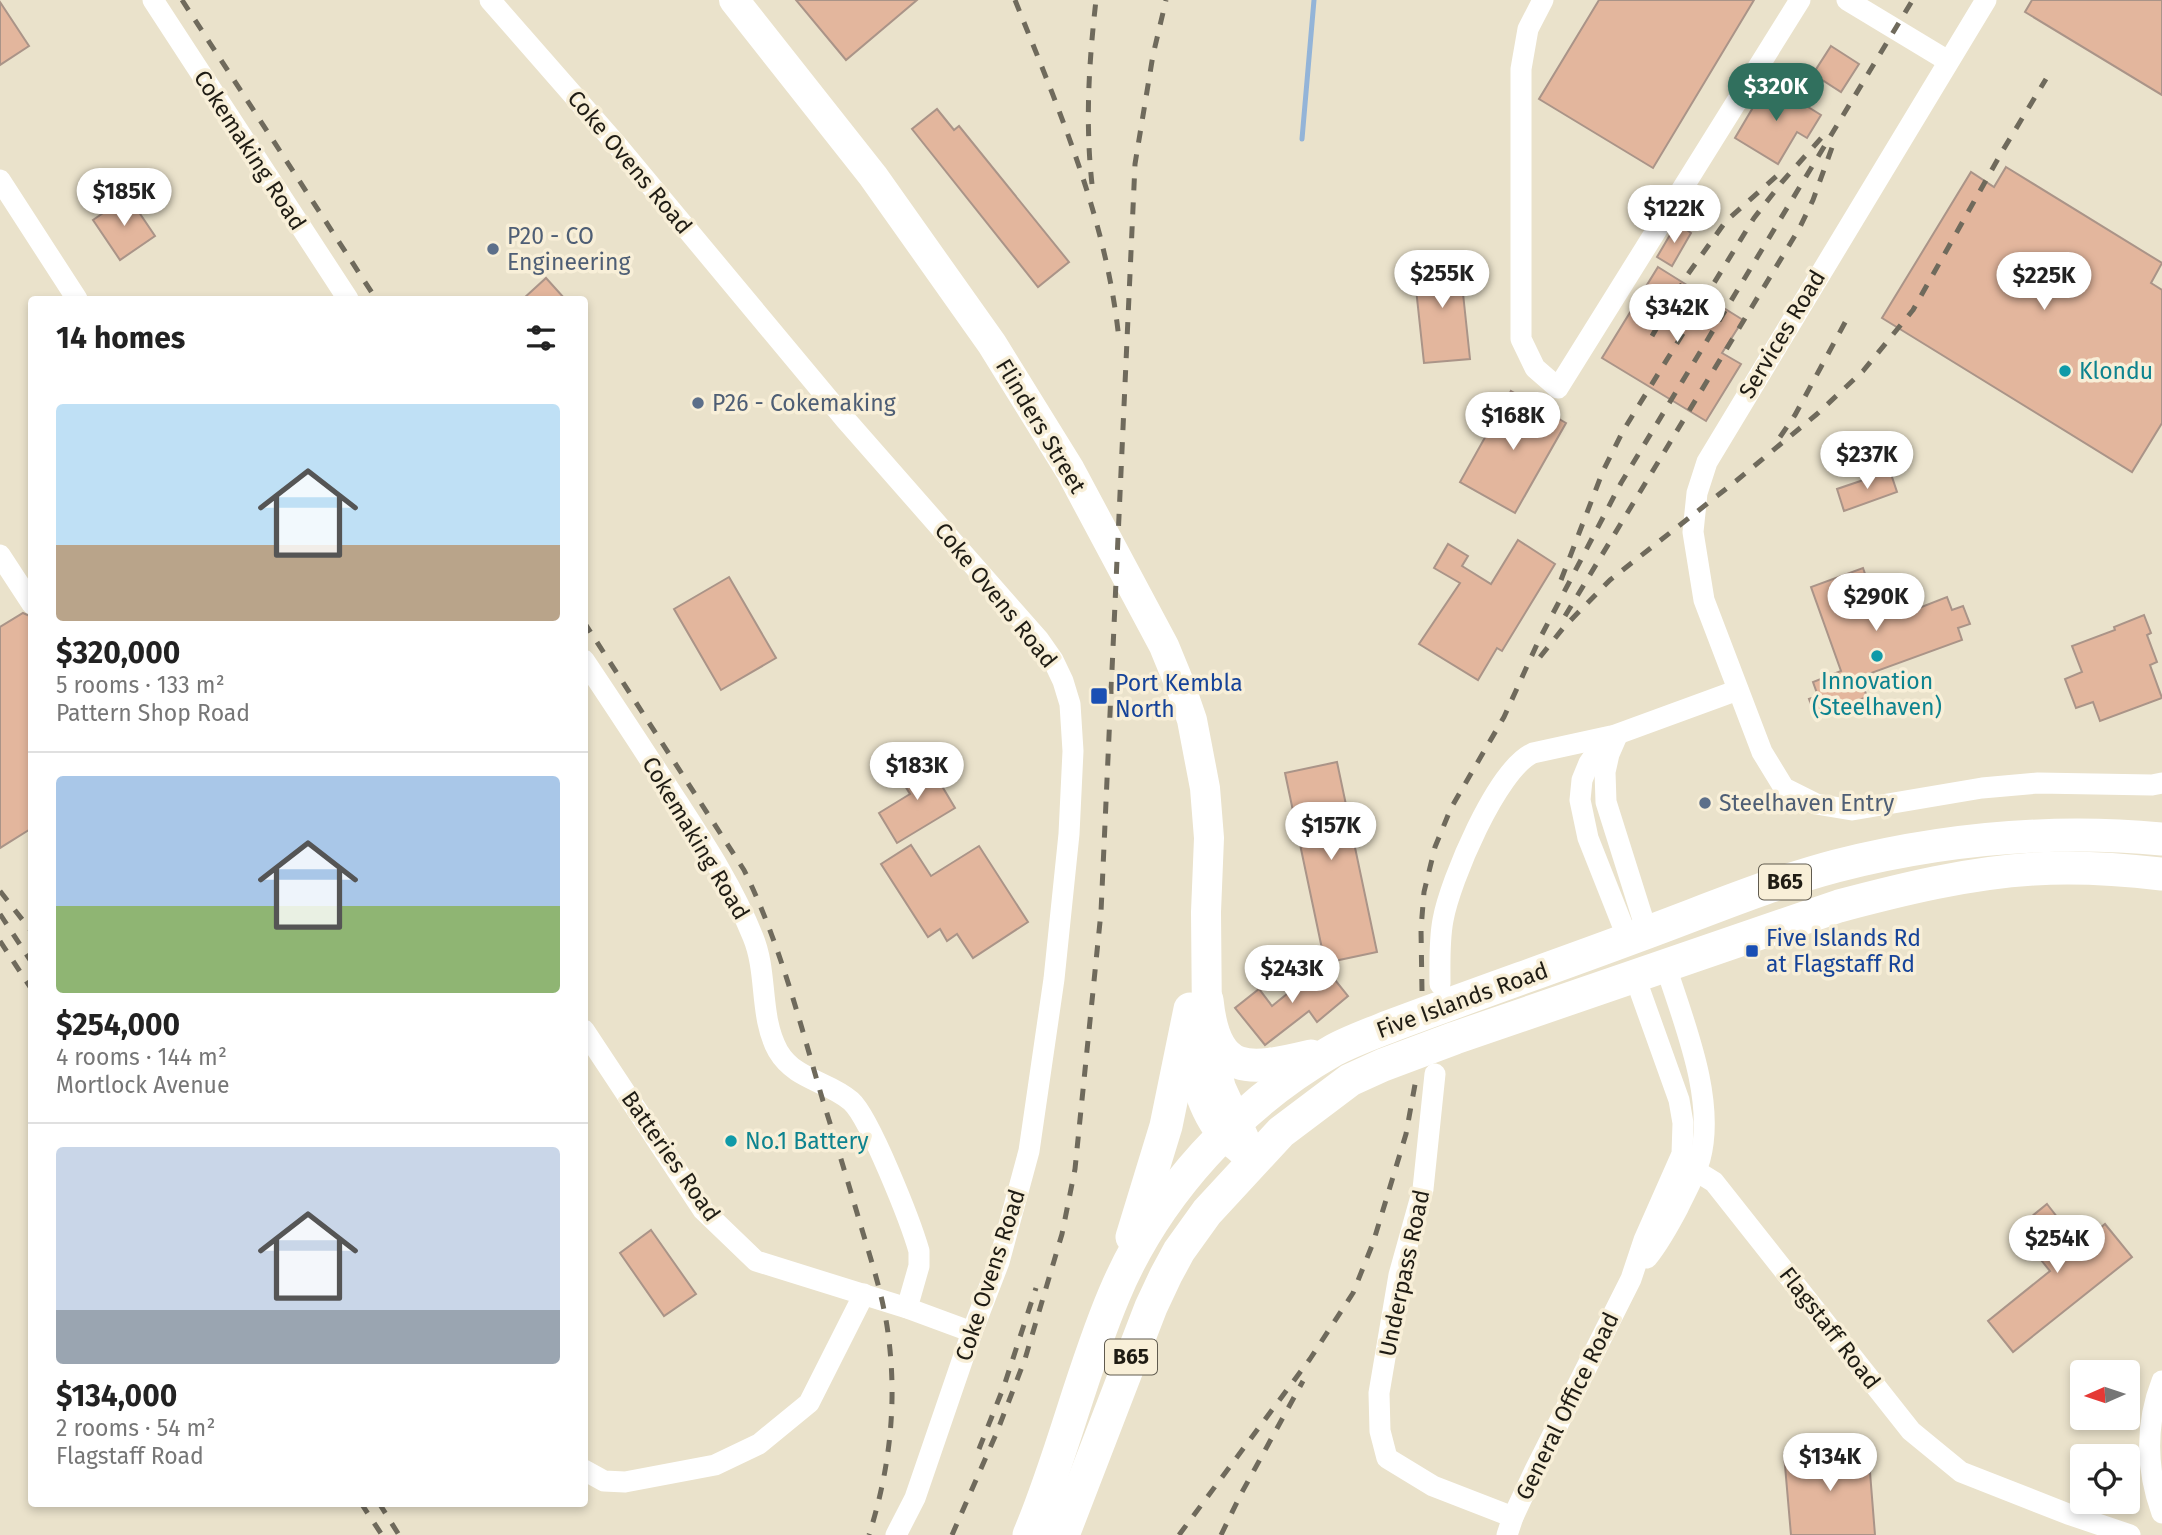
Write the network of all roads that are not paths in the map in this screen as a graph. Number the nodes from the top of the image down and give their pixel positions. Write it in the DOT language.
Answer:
graph roads {
  1 [pos="153,0"];
  2 [pos="490,0"];
  3 [pos="734,0"];
  4 [pos="1543,0"];
  5 [pos="1800,0"];
  6 [pos="1847,0"];
  7 [pos="1984,2"];
  8 [pos="1948,61"];
  9 [pos="0,180"];
  10 [pos="75,296"];
  11 [pos="346,296"];
  12 [pos="0,555"];
  13 [pos="28,598"];
  14 [pos="588,666"];
  15 [pos="1738,690"];
  16 [pos="1623,732"];
  17 [pos="2162,783"];
  18 [pos="2162,839"];
  19 [pos="2162,874"];
  20 [pos="1638,936"];
  21 [pos="1651,972"];
  22 [pos="1449,993"];
  23 [pos="1198,1004"];
  24 [pos="588,1036"];
  25 [pos="1335,1050"];
  26 [pos="1435,1074"];
  27 [pos="1231,1128"];
  28 [pos="1254,1160"];
  29 [pos="1688,1166"];
  30 [pos="864,1294"];
  31 [pos="1113,1296"];
  32 [pos="907,1308"];
  33 [pos="972,1332"];
  34 [pos="2162,1381"];
  35 [pos="588,1472"];
  36 [pos="2162,1513"];
  37 [pos="1510,1526"];
  38 [pos="896,1535"];
  39 [pos="1029,1535"];
  40 [pos="1063,1535"];
  41 [pos="2130,1535"];
  1 -- 11 [label="street, Cokemaking Road"];
  2 -- 33 [label="street, Coke Ovens Road"];
  3 -- 23 [label="street, Flinders Street"];
  4 -- 5 [label="street"];
  6 -- 8 [label="street"];
  7 -- 8 [label="street, Services Road"];
  8 -- 15 [label="street, Services Road"];
  9 -- 10 [label="street"];
  12 -- 13 [label="street"];
  14 -- 32 [label="street, Cokemaking Road"];
  15 -- 16 [label="street"];
  15 -- 17 [label="street, Services Road"];
  16 -- 20 [label="street"];
  16 -- 22 [label="street"];
  18 -- 20 [label="main road, Five Islands Road / B65"];
  19 -- 21 [label="main road, Five Islands Road / B65"];
  20 -- 22 [label="main road, Five Islands Road / B65"];
  21 -- 28 [label="main road, Five Islands Road / B65"];
  21 -- 29 [label="street"];
  21 -- 29 [label="street"];
  22 -- 25 [label="main road, Five Islands Road / B65"];
  23 -- 25 [label="main road"];
  23 -- 27 [label="street, Flinders Street"];
  23 -- 31 [label="main road"];
  24 -- 30 [label="street, Batteries Road"];
  25 -- 27 [label="main road, Five Islands Road / B65"];
  26 -- 37 [label="street, Underpass Road"];
  27 -- 28 [label="street, Flinders Street"];
  27 -- 31 [label="main road, Five Islands Road / B65"];
  28 -- 40 [label="main road, Five Islands Road / B65"];
  29 -- 37 [label="street, General Office Road"];
  29 -- 41 [label="street, Flagstaff Road"];
  30 -- 32 [label="street, Batteries Road"];
  30 -- 35 [label="street"];
  31 -- 39 [label="main road, Five Islands Road / B65"];
  32 -- 33 [label="street, Batteries Road"];
  33 -- 38 [label="street, Coke Ovens Road"];
  34 -- 36 [label="street"];
}
